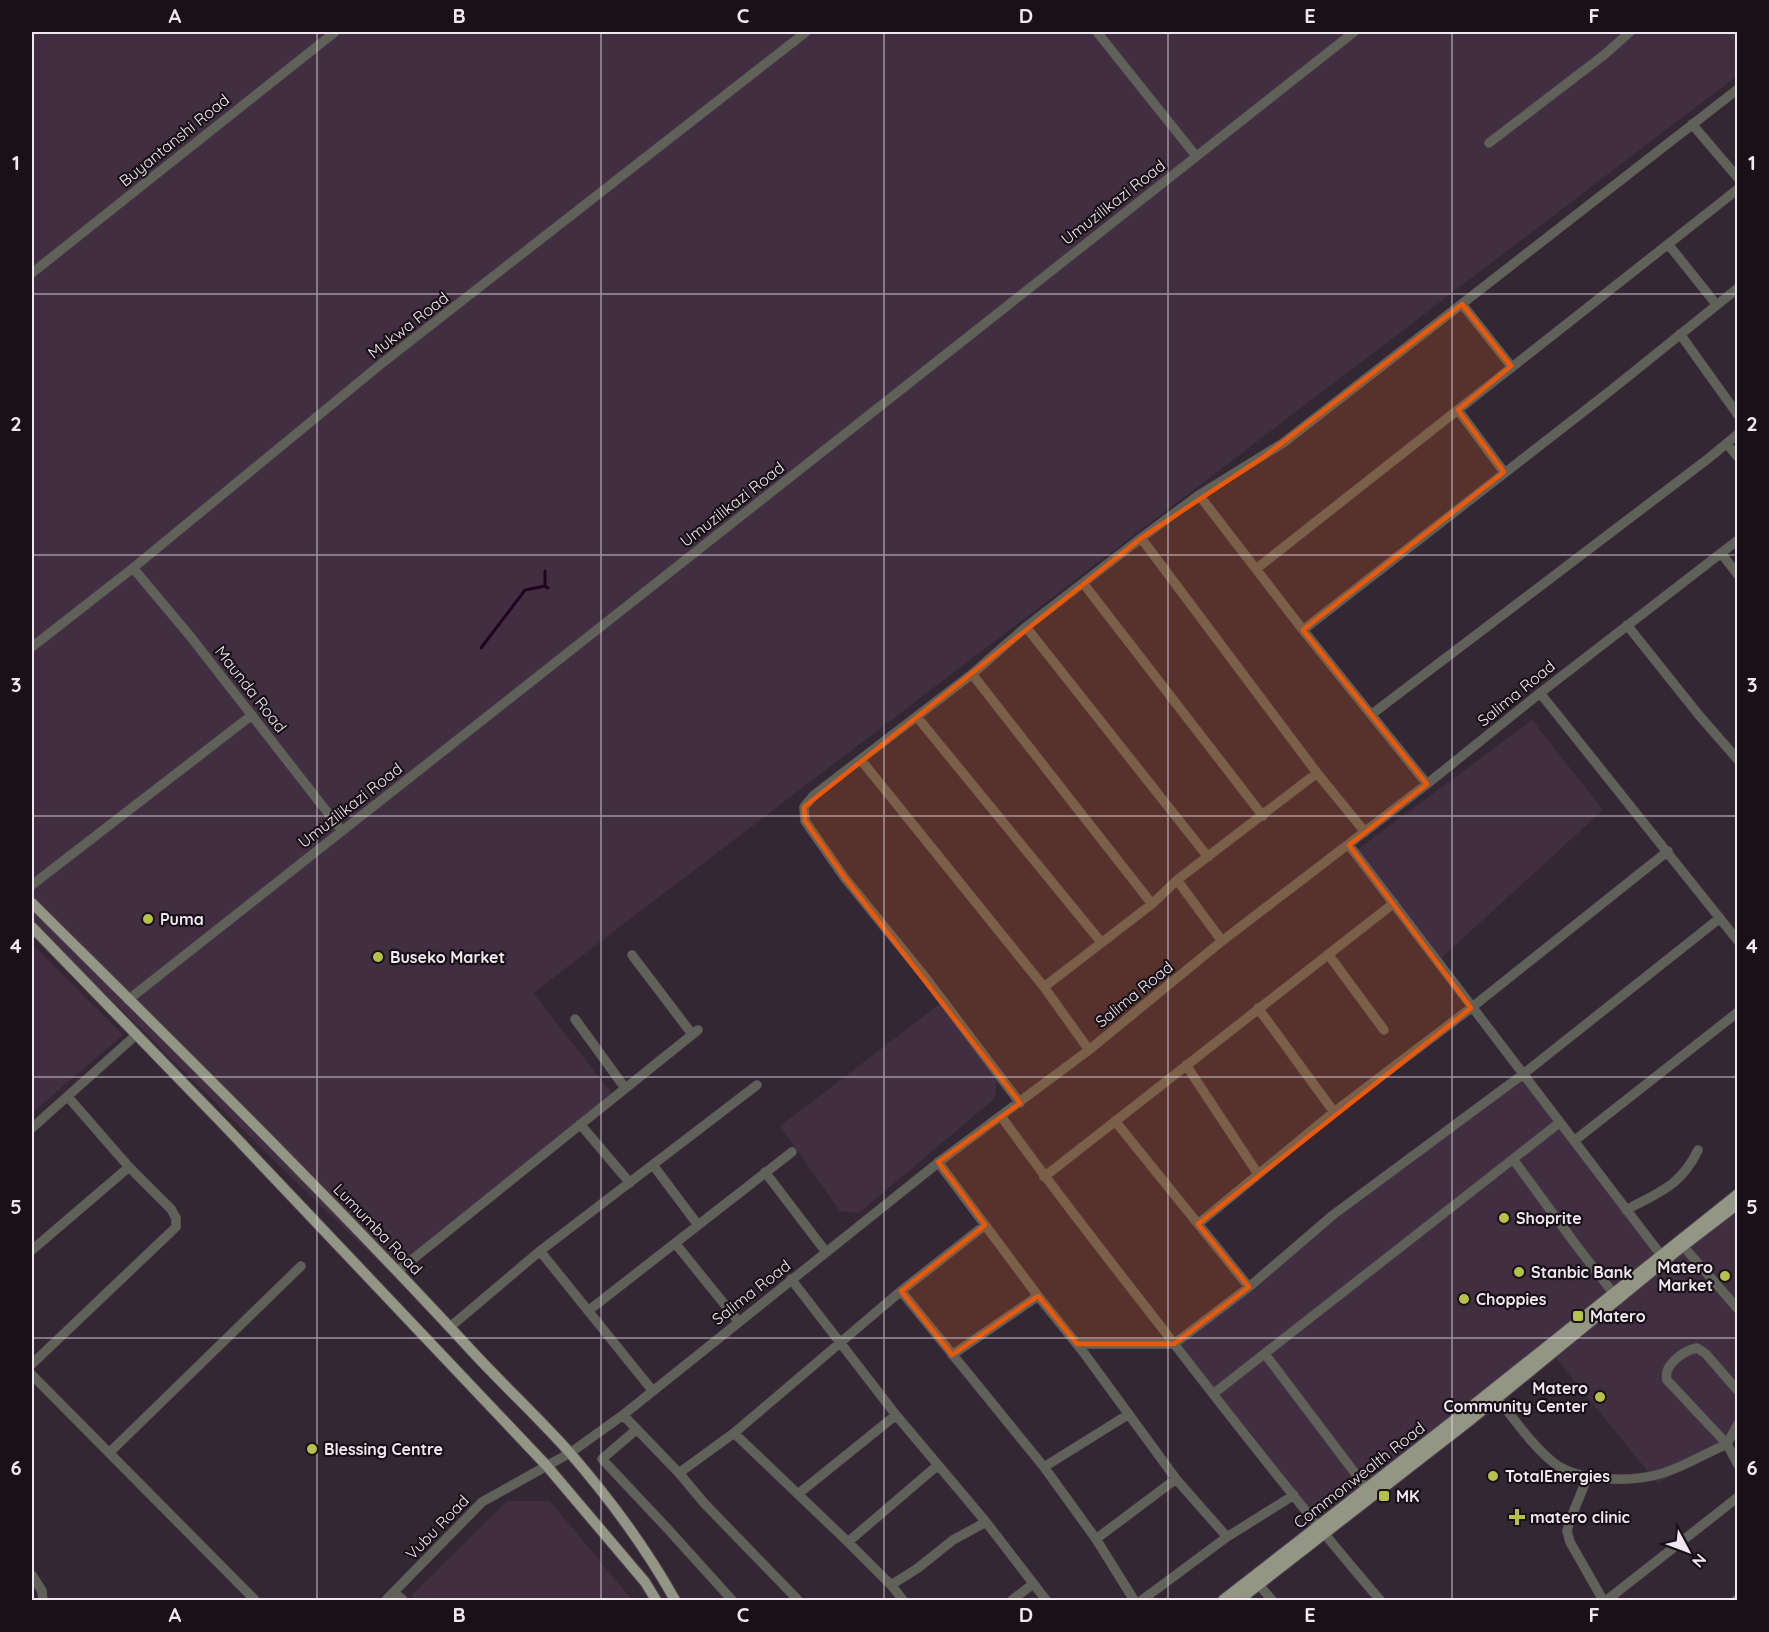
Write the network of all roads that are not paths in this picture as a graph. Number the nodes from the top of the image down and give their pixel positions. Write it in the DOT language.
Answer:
graph roads {
  1 [pos="335,32"];
  2 [pos="807,32"];
  3 [pos="1097,32"];
  4 [pos="1354,32"];
  5 [pos="1630,32"];
  6 [pos="1737,89"];
  7 [pos="1692,124"];
  8 [pos="1489,143"];
  9 [pos="1196,156"];
  10 [pos="1737,178"];
  11 [pos="1737,189"];
  12 [pos="1668,244"];
  13 [pos="32,273"];
  14 [pos="1737,288"];
  15 [pos="1462,304"];
  16 [pos="1716,304"];
  17 [pos="1680,334"];
  18 [pos="1511,366"];
  19 [pos="1458,410"];
  20 [pos="1737,415"];
  21 [pos="1737,434"];
  22 [pos="1727,444"];
  23 [pos="1737,457"];
  24 [pos="1504,472"];
  25 [pos="1199,495"];
  26 [pos="1141,538"];
  27 [pos="1737,540"];
  28 [pos="1721,553"];
  29 [pos="134,568"];
  30 [pos="1256,569"];
  31 [pos="1737,575"];
  32 [pos="1083,583"];
  33 [pos="1627,625"];
  34 [pos="1026,627"];
  35 [pos="1303,630"];
  36 [pos="32,646"];
  37 [pos="972,675"];
  38 [pos="1540,693"];
  39 [pos="1372,714"];
  40 [pos="252,715"];
  41 [pos="917,717"];
  42 [pos="861,760"];
  43 [pos="1737,760"];
  44 [pos="1317,773"];
  45 [pos="1427,784"];
  46 [pos="1263,816"];
  47 [pos="342,831"];
  48 [pos="1365,832"];
  49 [pos="1349,845"];
  50 [pos="1668,852"];
  51 [pos="1208,857"];
  52 [pos="1178,880"];
  53 [pos="32,885"];
  54 [pos="32,903"];
  55 [pos="1394,903"];
  56 [pos="1152,904"];
  57 [pos="1720,918"];
  58 [pos="32,927"];
  59 [pos="1222,941"];
  60 [pos="1737,941"];
  61 [pos="1101,942"];
  62 [pos="1328,954"];
  63 [pos="632,955"];
  64 [pos="1044,987"];
  65 [pos="128,1000"];
  66 [pos="1258,1008"];
  67 [pos="1471,1008"];
  68 [pos="1737,1012"];
  69 [pos="575,1019"];
  70 [pos="1384,1030"];
  71 [pos="136,1035"];
  72 [pos="1089,1050"];
  73 [pos="1186,1065"];
  74 [pos="1522,1075"];
  75 [pos="757,1085"];
  76 [pos="625,1088"];
  77 [pos="68,1097"];
  78 [pos="1020,1103"];
  79 [pos="1334,1112"];
  80 [pos="1000,1116"];
  81 [pos="1115,1120"];
  82 [pos="1559,1123"];
  83 [pos="580,1124"];
  84 [pos="32,1128"];
  85 [pos="1574,1141"];
  86 [pos="1698,1150"];
  87 [pos="792,1152"];
  88 [pos="1513,1160"];
  89 [pos="938,1162"];
  90 [pos="653,1165"];
  91 [pos="129,1167"];
  92 [pos="765,1172"];
  93 [pos="1258,1174"];
  94 [pos="1044,1177"];
  95 [pos="630,1183"];
  96 [pos="1737,1194"];
  97 [pos="1737,1204"];
  98 [pos="1626,1210"];
  99 [pos="1198,1224"];
  100 [pos="698,1225"];
  101 [pos="985,1225"];
  102 [pos="675,1243"];
  103 [pos="1683,1246"];
  104 [pos="32,1250"];
  105 [pos="540,1251"];
  106 [pos="826,1252"];
  107 [pos="1662,1258"];
  108 [pos="301,1266"];
  109 [pos="398,1271"];
  110 [pos="791,1279"];
  111 [pos="1249,1287"];
  112 [pos="901,1291"];
  113 [pos="1038,1296"];
  114 [pos="1616,1296"];
  115 [pos="1737,1309"];
  116 [pos="588,1311"];
  117 [pos="738,1321"];
  118 [pos="450,1327"];
  119 [pos="841,1342"];
  120 [pos="1077,1344"];
  121 [pos="1174,1344"];
  122 [pos="1265,1354"];
  123 [pos="952,1355"];
  124 [pos="32,1364"];
  125 [pos="32,1375"];
  126 [pos="652,1390"];
  127 [pos="1737,1391"];
  128 [pos="1213,1394"];
  129 [pos="1493,1395"];
  130 [pos="1129,1414"];
  131 [pos="623,1415"];
  132 [pos="896,1415"];
  133 [pos="1737,1424"];
  134 [pos="637,1429"];
  135 [pos="734,1433"];
  136 [pos="1727,1444"];
  137 [pos="109,1453"];
  138 [pos="570,1453"];
  139 [pos="546,1465"];
  140 [pos="938,1465"];
  141 [pos="1737,1466"];
  142 [pos="1044,1467"];
  143 [pos="679,1473"];
  144 [pos="1588,1476"];
  145 [pos="1176,1479"];
  146 [pos="1367,1489"];
  147 [pos="798,1494"];
  148 [pos="1294,1495"];
  149 [pos="1737,1497"];
  150 [pos="986,1522"];
  151 [pos="1320,1530"];
  152 [pos="1227,1537"];
  153 [pos="1096,1539"];
  154 [pos="848,1542"];
  155 [pos="32,1575"];
  156 [pos="1033,1584"];
  157 [pos="891,1585"];
  158 [pos="1259,1585"];
  159 [pos="394,1592"];
  160 [pos="43,1600"];
  161 [pos="255,1600"];
  162 [pos="386,1600"];
  163 [pos="403,1600"];
  164 [pos="656,1600"];
  165 [pos="675,1600"];
  166 [pos="732,1600"];
  167 [pos="798,1600"];
  168 [pos="903,1600"];
  169 [pos="1012,1600"];
  170 [pos="1046,1600"];
  171 [pos="1134,1600"];
  172 [pos="1142,1600"];
  173 [pos="1223,1600"];
  174 [pos="1239,1600"];
  175 [pos="1272,1600"];
  176 [pos="1380,1600"];
  177 [pos="1605,1600"];
  1 -- 13 [label="street, Buyantanshi Road"];
  2 -- 29 [label="street, Mukwa Road"];
  3 -- 9 [label="street"];
  4 -- 9 [label="street, Umuzilikazi Road"];
  5 -- 8 [label="street"];
  6 -- 7 [label="street"];
  7 -- 10 [label="street"];
  7 -- 15 [label="street"];
  9 -- 47 [label="street, Umuzilikazi Road"];
  11 -- 12 [label="street"];
  12 -- 16 [label="street"];
  12 -- 18 [label="street"];
  14 -- 16 [label="street"];
  15 -- 18 [label="street"];
  15 -- 25 [label="street"];
  16 -- 17 [label="street"];
  17 -- 20 [label="street"];
  17 -- 24 [label="street"];
  18 -- 19 [label="street"];
  19 -- 24 [label="street"];
  19 -- 30 [label="street"];
  21 -- 22 [label="street"];
  22 -- 23 [label="street"];
  22 -- 39 [label="street"];
  24 -- 35 [label="street"];
  25 -- 26 [label="street"];
  25 -- 30 [label="street"];
  26 -- 32 [label="street"];
  26 -- 44 [label="street"];
  27 -- 28 [label="street, Salima Road"];
  28 -- 31 [label="street"];
  28 -- 33 [label="street, Salima Road"];
  29 -- 36 [label="street, Mukwa Road"];
  29 -- 40 [label="street, Maunda Road"];
  30 -- 35 [label="street"];
  32 -- 34 [label="street"];
  32 -- 46 [label="street"];
  33 -- 38 [label="street, Salima Road"];
  33 -- 43 [label="street"];
  34 -- 37 [label="street"];
  34 -- 51 [label="street"];
  35 -- 39 [label="street"];
  37 -- 41 [label="street"];
  37 -- 56 [label="street"];
  38 -- 45 [label="street, Salima Road"];
  38 -- 50 [label="street"];
  39 -- 45 [label="street"];
  40 -- 47 [label="street, Maunda Road"];
  40 -- 53 [label="street"];
  41 -- 42 [label="street"];
  41 -- 61 [label="street"];
  42 -- 64 [label="street"];
  42 -- 78 [label="street"];
  44 -- 46 [label="street"];
  44 -- 48 [label="street"];
  45 -- 48 [label="street, Salima Road"];
  46 -- 51 [label="street"];
  47 -- 65 [label="street, Umuzilikazi Road"];
  48 -- 49 [label="street, Salima Road"];
  49 -- 55 [label="street"];
  49 -- 59 [label="street, Salima Road"];
  50 -- 57 [label="street"];
  50 -- 67 [label="street"];
  51 -- 52 [label="street"];
  52 -- 56 [label="street"];
  52 -- 59 [label="street"];
  54 -- 65 [label="main road, Lumumba Road"];
  55 -- 62 [label="street"];
  55 -- 67 [label="street"];
  56 -- 61 [label="street"];
  57 -- 60 [label="street"];
  57 -- 74 [label="street"];
  58 -- 71 [label="main road"];
  59 -- 72 [label="street, Salima Road"];
  61 -- 64 [label="street"];
  62 -- 66 [label="street"];
  62 -- 70 [label="street"];
  63 -- 76 [label="street"];
  64 -- 72 [label="street"];
  65 -- 109 [label="main road, Lumumba Road"];
  66 -- 73 [label="street"];
  66 -- 79 [label="street"];
  67 -- 74 [label="street"];
  67 -- 79 [label="street"];
  68 -- 85 [label="street"];
  69 -- 76 [label="street"];
  71 -- 77 [label="street"];
  71 -- 139 [label="main road"];
  72 -- 78 [label="street, Salima Road"];
  73 -- 81 [label="street"];
  73 -- 93 [label="street"];
  74 -- 82 [label="street"];
  74 -- 111 [label="street"];
  75 -- 90 [label="street"];
  76 -- 83 [label="street"];
  77 -- 84 [label="street"];
  77 -- 91 [label="street"];
  78 -- 80 [label="street, Salima Road"];
  79 -- 93 [label="street"];
  80 -- 89 [label="street, Salima Road"];
  80 -- 94 [label="street"];
  81 -- 94 [label="street"];
  81 -- 99 [label="street"];
  82 -- 85 [label="street"];
  82 -- 88 [label="street"];
  83 -- 95 [label="street"];
  83 -- 109 [label="street"];
  85 -- 98 [label="street"];
  86 -- 98 [label="street"];
  87 -- 92 [label="street"];
  88 -- 114 [label="street"];
  88 -- 122 [label="street"];
  89 -- 101 [label="street"];
  89 -- 106 [label="street, Salima Road"];
  90 -- 95 [label="street"];
  90 -- 100 [label="street"];
  91 -- 104 [label="street"];
  91 -- 124 [label="street"];
  92 -- 100 [label="street"];
  92 -- 106 [label="street"];
  93 -- 99 [label="street"];
  94 -- 121 [label="street"];
  95 -- 105 [label="street"];
  96 -- 107 [label="main road, Commonwealth Road"];
  97 -- 103 [label="main road, Commonwealth Road"];
  98 -- 107 [label="street"];
  99 -- 111 [label="street"];
  100 -- 102 [label="street"];
  101 -- 112 [label="street"];
  101 -- 113 [label="street"];
  102 -- 116 [label="street"];
  102 -- 117 [label="street"];
  103 -- 107 [label="main road, Commonwealth Road"];
  103 -- 115 [label="street"];
  105 -- 116 [label="street"];
  105 -- 118 [label="street"];
  106 -- 110 [label="street, Salima Road"];
  107 -- 114 [label="main road, Commonwealth Road"];
  108 -- 137 [label="street"];
  109 -- 118 [label="main road, Lumumba Road"];
  110 -- 117 [label="street, Salima Road"];
  110 -- 119 [label="street"];
  111 -- 121 [label="street"];
  112 -- 119 [label="street"];
  112 -- 123 [label="street"];
  113 -- 120 [label="street"];
  113 -- 123 [label="street"];
  114 -- 129 [label="main road, Commonwealth Road"];
  116 -- 126 [label="street"];
  117 -- 126 [label="street, Salima Road"];
  118 -- 138 [label="main road, Lumumba Road"];
  119 -- 132 [label="street"];
  119 -- 135 [label="street"];
  120 -- 121 [label="street"];
  120 -- 130 [label="street"];
  121 -- 128 [label="street"];
  122 -- 128 [label="street"];
  122 -- 146 [label="street"];
  123 -- 142 [label="street"];
  125 -- 137 [label="street"];
  126 -- 131 [label="street, Salima Road"];
  127 -- 136 [label="street"];
  128 -- 148 [label="street"];
  129 -- 144 [label="street"];
  129 -- 146 [label="main road, Commonwealth Road"];
  129 -- 151 [label="main road, Commonwealth Road"];
  130 -- 142 [label="street"];
  130 -- 145 [label="street"];
  131 -- 134 [label="street"];
  131 -- 138 [label="street, Salima Road"];
  132 -- 140 [label="street"];
  132 -- 147 [label="street"];
  133 -- 136 [label="street"];
  134 -- 143 [label="street"];
  134 -- 166 [label="street"];
  135 -- 143 [label="street"];
  135 -- 147 [label="street"];
  136 -- 141 [label="street"];
  136 -- 144 [label="street"];
  137 -- 161 [label="street"];
  138 -- 139 [label="street, Salima Road"];
  138 -- 165 [label="main road, Lumumba Road"];
  139 -- 159 [label="street, Vubu Road"];
  139 -- 164 [label="main road"];
  140 -- 150 [label="street"];
  140 -- 154 [label="street"];
  142 -- 153 [label="street"];
  143 -- 167 [label="street"];
  144 -- 177 [label="street"];
  145 -- 152 [label="street"];
  145 -- 153 [label="street"];
  146 -- 151 [label="main road, Commonwealth Road"];
  147 -- 154 [label="street"];
  148 -- 151 [label="street"];
  148 -- 152 [label="street"];
  149 -- 177 [label="street"];
  150 -- 156 [label="street"];
  150 -- 157 [label="street"];
  151 -- 158 [label="main road, Commonwealth Road"];
  151 -- 173 [label="main road, Commonwealth Road"];
  151 -- 176 [label="street"];
  152 -- 172 [label="street"];
  153 -- 171 [label="street"];
  154 -- 157 [label="street"];
  155 -- 160 [label="street"];
  156 -- 169 [label="street"];
  156 -- 170 [label="street"];
  157 -- 168 [label="street"];
  158 -- 174 [label="main road, Commonwealth Road"];
  158 -- 175 [label="street"];
  159 -- 162 [label="street, Vubu Road"];
  159 -- 163 [label="street"];
}
